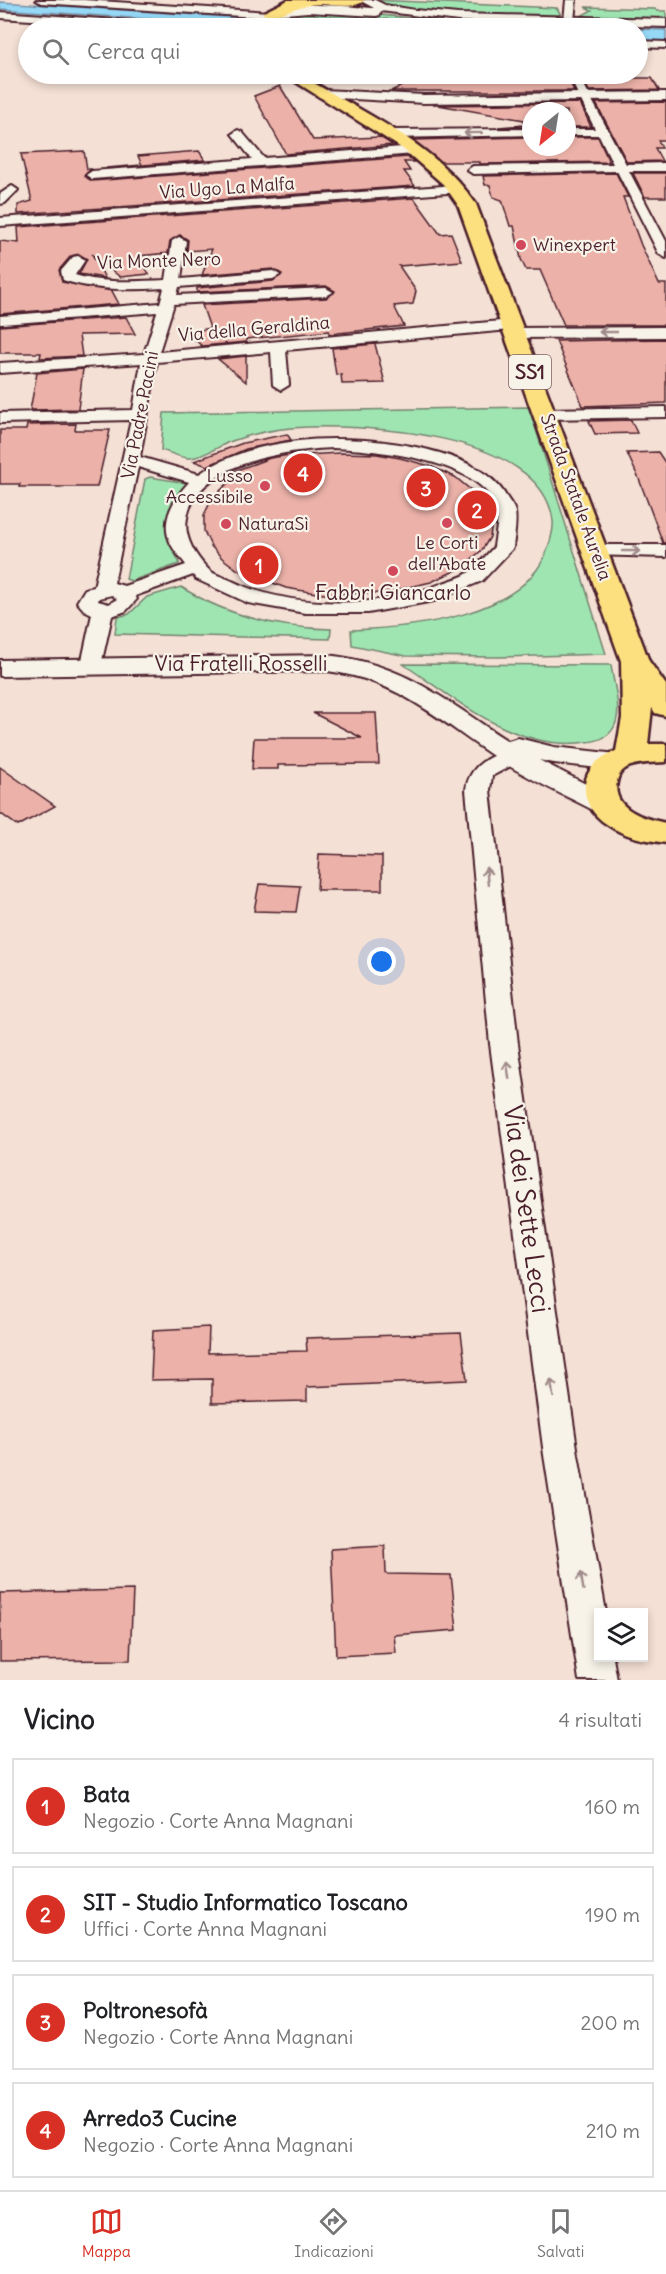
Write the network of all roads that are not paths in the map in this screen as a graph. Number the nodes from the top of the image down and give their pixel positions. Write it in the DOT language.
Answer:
graph roads {
  1 [pos="41,0"];
  2 [pos="359,0"];
  3 [pos="365,0"];
  4 [pos="571,0"];
  5 [pos="323,1"];
  6 [pos="376,12"];
  7 [pos="270,14"];
  8 [pos="0,15"];
  9 [pos="426,15"];
  10 [pos="44,18"];
  11 [pos="498,18"];
  12 [pos="569,18"];
  13 [pos="648,23"];
  14 [pos="666,23"];
  15 [pos="648,44"];
  16 [pos="666,45"];
  17 [pos="307,84"];
  18 [pos="578,84"];
  19 [pos="324,94"];
  20 [pos="666,96"];
  21 [pos="585,97"];
  22 [pos="343,105"];
  23 [pos="372,107"];
  24 [pos="522,132"];
  25 [pos="576,132"];
  26 [pos="604,132"];
  27 [pos="238,134"];
  28 [pos="393,134"];
  29 [pos="415,150"];
  30 [pos="260,161"];
  31 [pos="666,167"];
  32 [pos="623,168"];
  33 [pos="473,170"];
  34 [pos="92,175"];
  35 [pos="457,189"];
  36 [pos="12,190"];
  37 [pos="0,200"];
  38 [pos="642,206"];
  39 [pos="658,206"];
  40 [pos="0,222"];
  41 [pos="179,241"];
  42 [pos="666,254"];
  43 [pos="78,260"];
  44 [pos="273,275"];
  45 [pos="173,283"];
  46 [pos="326,292"];
  47 [pos="166,304"];
  48 [pos="2,320"];
  49 [pos="514,329"];
  50 [pos="666,332"];
  51 [pos="278,346"];
  52 [pos="150,358"];
  53 [pos="0,368"];
  54 [pos="281,385"];
  55 [pos="666,412"];
  56 [pos="545,414"];
  57 [pos="140,415"];
  58 [pos="0,418"];
  59 [pos="131,460"];
  60 [pos="201,480"];
  61 [pos="596,551"];
  62 [pos="666,551"];
  63 [pos="195,568"];
  64 [pos="103,590"];
  65 [pos="123,593"];
  66 [pos="103,610"];
  67 [pos="635,662"];
  68 [pos="91,665"];
  69 [pos="0,668"];
  70 [pos="666,707"];
  71 [pos="466,724"];
  72 [pos="666,753"];
  73 [pos="512,756"];
  74 [pos="623,758"];
  75 [pos="605,805"];
  76 [pos="660,836"];
  77 [pos="598,1680"];
  1 -- 7 [label="street"];
  2 -- 5 [label="main road"];
  3 -- 9 [label="street"];
  4 -- 12 [label="street"];
  5 -- 6 [label="street"];
  5 -- 7 [label="main road"];
  6 -- 7 [label="street"];
  6 -- 9 [label="street"];
  8 -- 10 [label="street"];
  9 -- 11 [label="street"];
  13 -- 14 [label="street"];
  15 -- 16 [label="street"];
  17 -- 19 [label="main road, Strada Statale Aurelia / SS1"];
  18 -- 21 [label="street"];
  19 -- 22 [label="main road, Strada Statale Aurelia / SS1"];
  19 -- 23 [label="street"];
  20 -- 21 [label="street"];
  21 -- 23 [label="street"];
  21 -- 26 [label="street"];
  22 -- 23 [label="main road, Strada Statale Aurelia / SS1"];
  22 -- 23 [label="street"];
  23 -- 28 [label="main road, Strada Statale Aurelia / SS1"];
  24 -- 28 [label="street, one-way"];
  25 -- 26 [label="street"];
  26 -- 32 [label="street"];
  27 -- 30 [label="street"];
  28 -- 29 [label="main road, Strada Statale Aurelia / SS1"];
  29 -- 30 [label="street"];
  29 -- 35 [label="main road, Strada Statale Aurelia / SS1"];
  30 -- 34 [label="street"];
  31 -- 32 [label="street"];
  32 -- 33 [label="street"];
  32 -- 38 [label="street"];
  35 -- 40 [label="street, Via Ugo La Malfa"];
  35 -- 49 [label="main road, Strada Statale Aurelia / SS1"];
  36 -- 37 [label="street"];
  38 -- 39 [label="street"];
  38 -- 42 [label="street"];
  41 -- 45 [label="street, Via Padre Pacini"];
  43 -- 45 [label="street, Via Monte Nero"];
  44 -- 45 [label="street, Via Monte Nero"];
  45 -- 47 [label="street, Via Padre Pacini"];
  46 -- 47 [label="street"];
  47 -- 48 [label="street"];
  47 -- 52 [label="street, Via Padre Pacini"];
  50 -- 49 [label="street, Via della Geraldina, one-way"];
  49 -- 51 [label="street, Via della Geraldina"];
  49 -- 56 [label="main road, Strada Statale Aurelia / SS1"];
  51 -- 52 [label="street, Via della Geraldina"];
  51 -- 54 [label="street"];
  52 -- 53 [label="street, Via della Geraldina"];
  52 -- 57 [label="street, Via Padre Pacini"];
  55 -- 56 [label="street"];
  56 -- 61 [label="main road, Strada Statale Aurelia / SS1"];
  57 -- 58 [label="street"];
  57 -- 59 [label="street, Via Padre Pacini"];
  59 -- 60 [label="street"];
  59 -- 64 [label="street, Via Padre Pacini"];
  60 -- 63 [label="street"];
  60 -- 63 [label="street"];
  61 -- 62 [label="street, one-way"];
  61 -- 67 [label="main road, Strada Statale Aurelia / SS1"];
  63 -- 65 [label="street"];
  64 -- 65 [label="street"];
  64 -- 66 [label="street, Via Padre Pacini"];
  65 -- 66 [label="street"];
  66 -- 68 [label="street"];
  67 -- 70 [label="main road, Strada Statale Aurelia / SS1"];
  67 -- 74 [label="main road, Strada Statale Aurelia / SS1"];
  68 -- 69 [label="street, Via Fratelli Rosselli"];
  68 -- 71 [label="street, Via Fratelli Rosselli"];
  71 -- 73 [label="street, Via Fratelli Rosselli"];
  71 -- 74 [label="street, Via Fratelli Rosselli"];
  72 -- 74 [label="main road"];
  73 -- 75 [label="street, Via Fratelli Rosselli"];
  77 -- 73 [label="street, Via dei Sette Lecci, one-way"];
  74 -- 75 [label="main road, SS1"];
  75 -- 76 [label="main road"];
}
